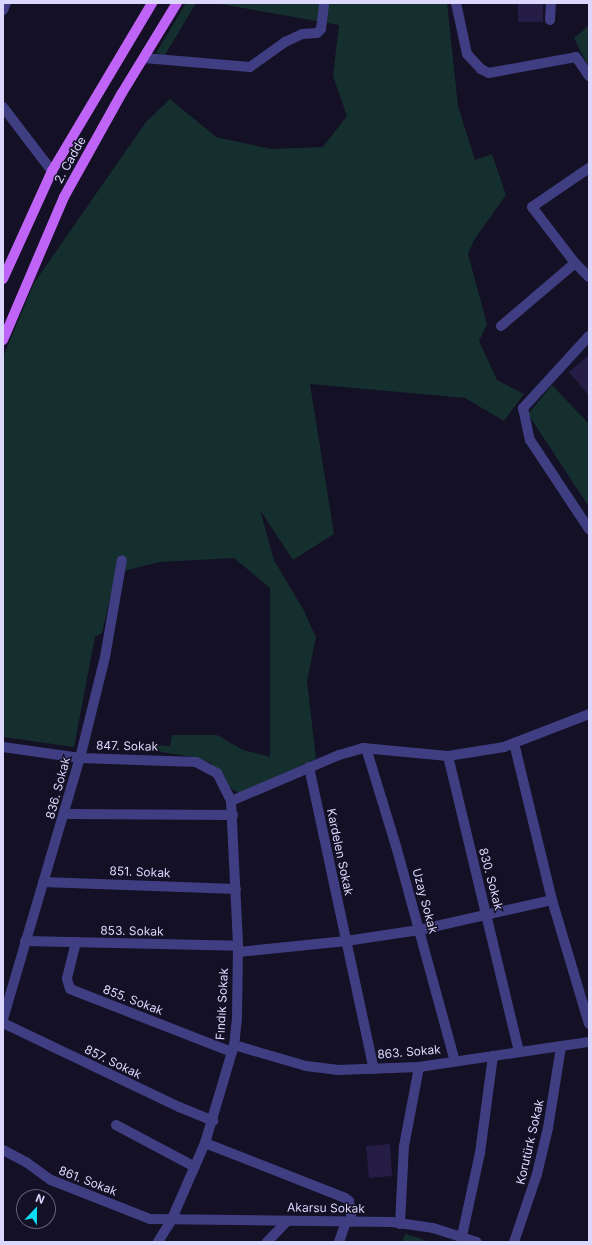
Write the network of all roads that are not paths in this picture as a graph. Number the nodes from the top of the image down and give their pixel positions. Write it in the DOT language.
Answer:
graph roads {
  1 [pos="6,3"];
  2 [pos="152,3"];
  3 [pos="177,3"];
  4 [pos="324,3"];
  5 [pos="456,3"];
  6 [pos="551,3"];
  7 [pos="3,10"];
  8 [pos="550,20"];
  9 [pos="144,58"];
  10 [pos="589,76"];
  11 [pos="3,107"];
  12 [pos="588,170"];
  13 [pos="52,171"];
  14 [pos="575,263"];
  15 [pos="589,277"];
  16 [pos="3,279"];
  17 [pos="501,326"];
  18 [pos="589,336"];
  19 [pos="3,340"];
  20 [pos="589,529"];
  21 [pos="122,560"];
  22 [pos="589,714"];
  23 [pos="514,743"];
  24 [pos="3,747"];
  25 [pos="366,748"];
  26 [pos="448,756"];
  27 [pos="80,758"];
  28 [pos="309,767"];
  29 [pos="231,801"];
  30 [pos="65,814"];
  31 [pos="233,815"];
  32 [pos="43,882"];
  33 [pos="236,889"];
  34 [pos="552,900"];
  35 [pos="486,913"];
  36 [pos="419,930"];
  37 [pos="26,941"];
  38 [pos="76,942"];
  39 [pos="346,942"];
  40 [pos="238,949"];
  41 [pos="3,1019"];
  42 [pos="3,1023"];
  43 [pos="589,1024"];
  44 [pos="589,1042"];
  45 [pos="561,1046"];
  46 [pos="233,1049"];
  47 [pos="519,1052"];
  48 [pos="493,1056"];
  49 [pos="455,1061"];
  50 [pos="419,1067"];
  51 [pos="374,1069"];
  52 [pos="213,1121"];
  53 [pos="116,1124"];
  54 [pos="205,1143"];
  55 [pos="3,1150"];
  56 [pos="195,1167"];
  57 [pos="171,1221"];
  58 [pos="287,1221"];
  59 [pos="349,1222"];
  60 [pos="400,1224"];
  61 [pos="462,1236"];
  62 [pos="158,1242"];
  63 [pos="267,1242"];
  64 [pos="339,1242"];
  65 [pos="477,1242"];
  66 [pos="514,1242"];
  1 -- 7 [label="street"];
  2 -- 13 [label="main road, 2. Cadde"];
  3 -- 9 [label="main road, 2. Cadde"];
  4 -- 9 [label="street"];
  5 -- 10 [label="street"];
  6 -- 8 [label="street"];
  9 -- 19 [label="main road, 2. Cadde"];
  11 -- 13 [label="street"];
  12 -- 14 [label="street"];
  13 -- 16 [label="main road, 2. Cadde"];
  14 -- 15 [label="street"];
  14 -- 17 [label="street"];
  18 -- 20 [label="street"];
  21 -- 27 [label="street, 836. Sokak"];
  22 -- 23 [label="street"];
  23 -- 26 [label="street"];
  23 -- 34 [label="street"];
  24 -- 27 [label="street, 847. Sokak"];
  25 -- 26 [label="street"];
  25 -- 28 [label="street"];
  25 -- 36 [label="street, Uzay Sokak"];
  26 -- 35 [label="street, 830. Sokak"];
  27 -- 29 [label="street, 847. Sokak"];
  27 -- 30 [label="street, 836. Sokak"];
  28 -- 29 [label="street"];
  28 -- 39 [label="street, Kardelen Sokak"];
  29 -- 31 [label="street, Fındık Sokak"];
  30 -- 31 [label="street"];
  30 -- 32 [label="street, 836. Sokak"];
  31 -- 33 [label="street, Fındık Sokak"];
  32 -- 33 [label="street, 851. Sokak"];
  32 -- 37 [label="street, 836. Sokak"];
  33 -- 40 [label="street, Fındık Sokak"];
  34 -- 35 [label="street"];
  34 -- 43 [label="street"];
  35 -- 36 [label="street"];
  35 -- 47 [label="street, 830. Sokak"];
  36 -- 39 [label="street"];
  36 -- 49 [label="street, Uzay Sokak"];
  37 -- 38 [label="street, 853. Sokak"];
  37 -- 41 [label="street, 836. Sokak"];
  38 -- 40 [label="street, 853. Sokak"];
  38 -- 46 [label="street, 855. Sokak"];
  39 -- 40 [label="street"];
  39 -- 51 [label="street, Kardelen Sokak"];
  40 -- 46 [label="street, Fındık Sokak"];
  42 -- 52 [label="street, 857. Sokak"];
  44 -- 45 [label="street, 863. Sokak"];
  45 -- 47 [label="street, 863. Sokak"];
  45 -- 66 [label="street, Korutürk Sokak"];
  46 -- 51 [label="street, 863. Sokak"];
  46 -- 52 [label="street, Fındık Sokak"];
  47 -- 48 [label="street, 863. Sokak"];
  48 -- 49 [label="street, 863. Sokak"];
  48 -- 61 [label="street"];
  49 -- 50 [label="street, 863. Sokak"];
  50 -- 51 [label="street, 863. Sokak"];
  50 -- 60 [label="street"];
  52 -- 54 [label="street, Fındık Sokak"];
  53 -- 56 [label="street"];
  54 -- 56 [label="street, Fındık Sokak"];
  54 -- 59 [label="street"];
  55 -- 57 [label="street, 861. Sokak"];
  56 -- 57 [label="street, Fındık Sokak"];
  57 -- 58 [label="street, Akarsu Sokak"];
  57 -- 62 [label="street, Fındık Sokak"];
  58 -- 59 [label="street, Akarsu Sokak"];
  58 -- 63 [label="street"];
  59 -- 60 [label="street, Akarsu Sokak"];
  59 -- 64 [label="street"];
  60 -- 61 [label="street, Akarsu Sokak"];
  61 -- 65 [label="street, Akarsu Sokak"];
}
